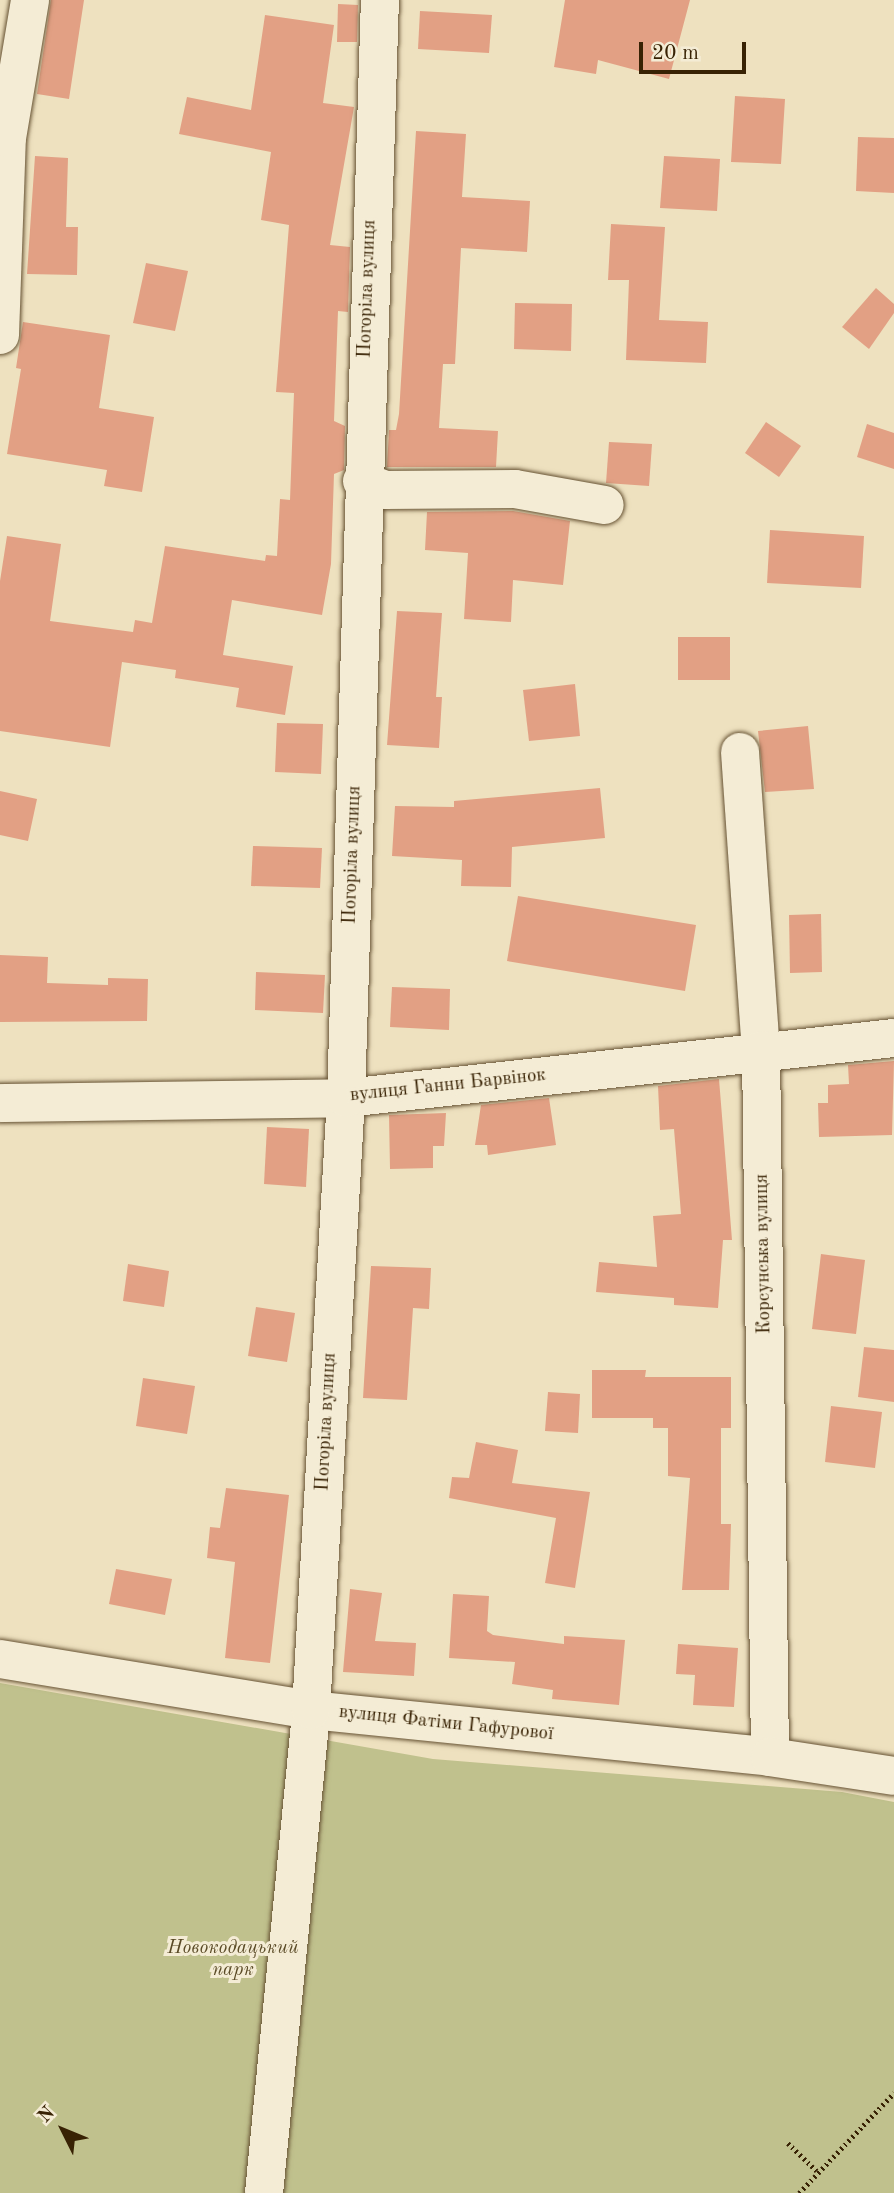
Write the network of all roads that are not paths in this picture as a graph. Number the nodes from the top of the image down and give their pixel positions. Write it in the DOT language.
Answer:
graph roads {
  1 [pos="30,0"];
  2 [pos="380,0"];
  3 [pos="0,335"];
  4 [pos="362,481"];
  5 [pos="605,505"];
  6 [pos="740,752"];
  7 [pos="894,1038"];
  8 [pos="761,1050"];
  9 [pos="346,1098"];
  10 [pos="0,1103"];
  11 [pos="0,1659"];
  12 [pos="311,1710"];
  13 [pos="771,1757"];
  14 [pos="894,1776"];
  15 [pos="264,2193"];
  1 -- 3 [label="street"];
  2 -- 4 [label="street, Погоріла вулиця"];
  4 -- 5 [label="street"];
  4 -- 9 [label="street, Погоріла вулиця"];
  6 -- 8 [label="street, Корсунська вулиця"];
  7 -- 8 [label="street, вулиця Ганни Барвінок"];
  8 -- 9 [label="street, вулиця Ганни Барвінок"];
  8 -- 13 [label="street, Корсунська вулиця"];
  9 -- 10 [label="street, вулиця Ганни Барвінок"];
  9 -- 12 [label="street, Погоріла вулиця"];
  11 -- 12 [label="street, вулиця Фатіми Гафурової"];
  12 -- 13 [label="street, вулиця Фатіми Гафурової"];
  12 -- 15 [label="street, Погоріла вулиця"];
  13 -- 14 [label="street, вулиця Фатіми Гафурової"];
}
